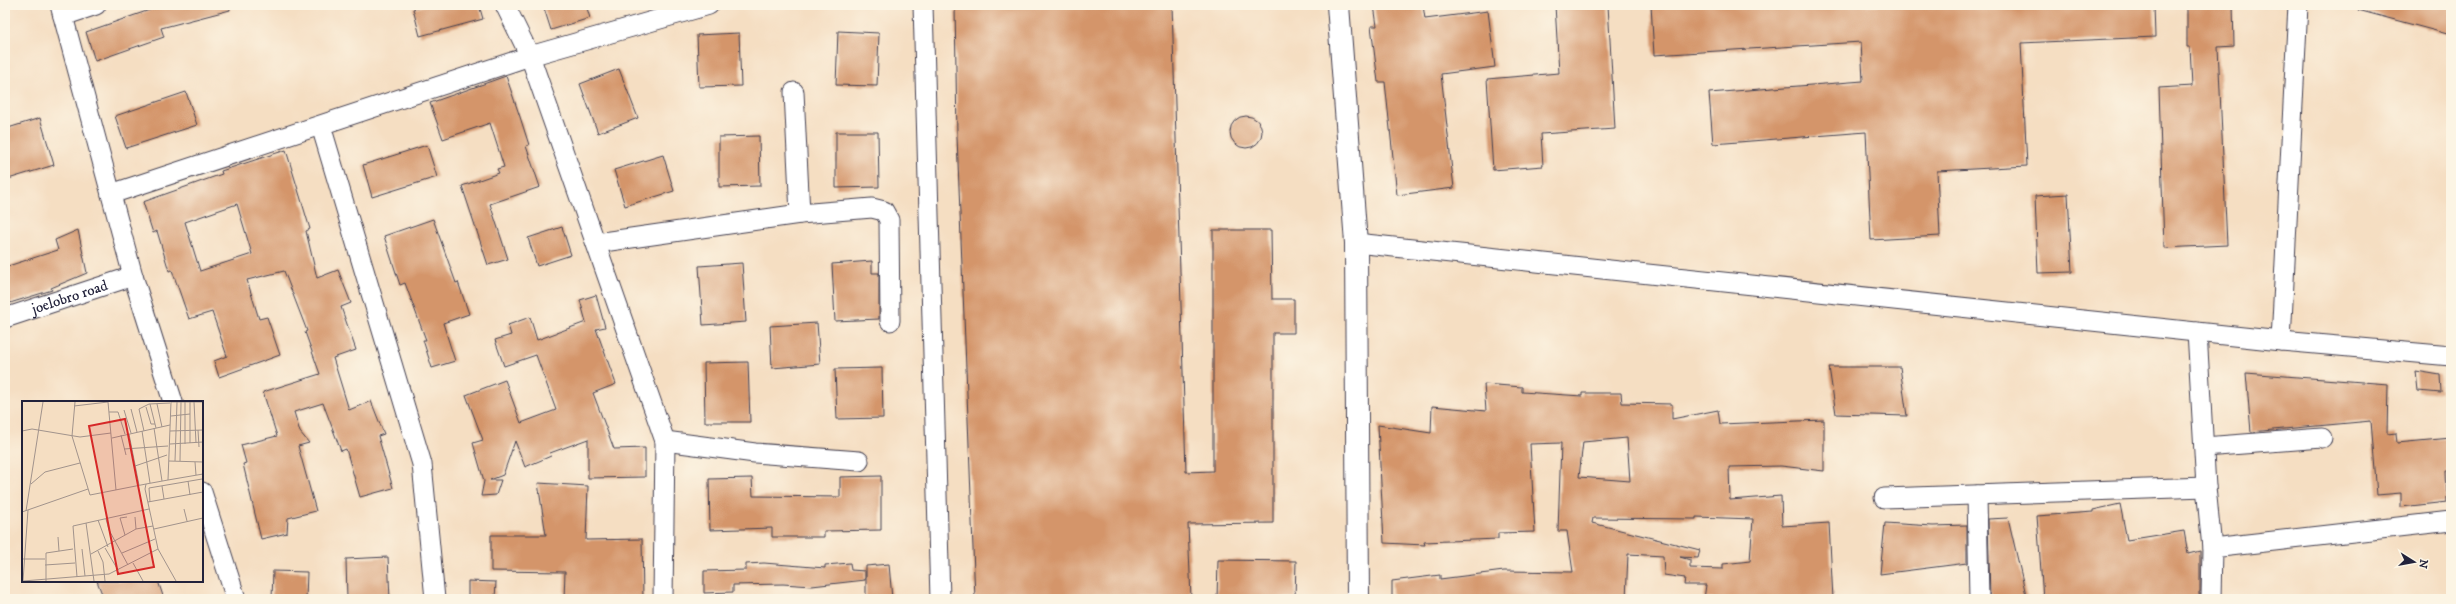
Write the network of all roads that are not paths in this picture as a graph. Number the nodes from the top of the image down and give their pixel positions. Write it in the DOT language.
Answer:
graph roads {
  1 [pos="96,5"];
  2 [pos="505,5"];
  3 [pos="709,5"];
  4 [pos="923,5"];
  5 [pos="1338,5"];
  6 [pos="2298,5"];
  7 [pos="61,11"];
  8 [pos="530,56"];
  9 [pos="794,92"];
  10 [pos="321,126"];
  11 [pos="111,194"];
  12 [pos="800,214"];
  13 [pos="1356,242"];
  14 [pos="596,243"];
  15 [pos="133,276"];
  16 [pos="5,318"];
  17 [pos="890,320"];
  18 [pos="2197,332"];
  19 [pos="2281,341"];
  20 [pos="2451,356"];
  21 [pos="174,401"];
  22 [pos="2322,438"];
  23 [pos="665,441"];
  24 [pos="2204,447"];
  25 [pos="859,461"];
  26 [pos="2206,487"];
  27 [pos="203,495"];
  28 [pos="1976,495"];
  29 [pos="1884,498"];
  30 [pos="2451,521"];
  31 [pos="2212,548"];
  32 [pos="236,599"];
  33 [pos="435,599"];
  34 [pos="663,599"];
  35 [pos="940,599"];
  36 [pos="1358,599"];
  37 [pos="1979,599"];
  38 [pos="2211,599"];
  1 -- 7 [label="street"];
  2 -- 8 [label="street"];
  3 -- 8 [label="street"];
  4 -- 35 [label="street"];
  5 -- 13 [label="street"];
  6 -- 19 [label="street"];
  7 -- 11 [label="street"];
  8 -- 10 [label="street"];
  8 -- 14 [label="street"];
  9 -- 12 [label="street"];
  10 -- 11 [label="street"];
  10 -- 33 [label="street"];
  11 -- 15 [label="street"];
  12 -- 14 [label="street"];
  12 -- 17 [label="street"];
  13 -- 18 [label="street"];
  13 -- 36 [label="street"];
  14 -- 23 [label="street"];
  15 -- 16 [label="street, joelobro road"];
  15 -- 21 [label="street"];
  18 -- 19 [label="street"];
  18 -- 24 [label="street"];
  19 -- 20 [label="street"];
  22 -- 24 [label="street"];
  23 -- 25 [label="street"];
  23 -- 34 [label="street"];
  24 -- 26 [label="street"];
  26 -- 28 [label="street"];
  26 -- 31 [label="street"];
  27 -- 32 [label="street"];
  28 -- 29 [label="street"];
  28 -- 37 [label="street"];
  30 -- 31 [label="street"];
  31 -- 38 [label="street"];
}
